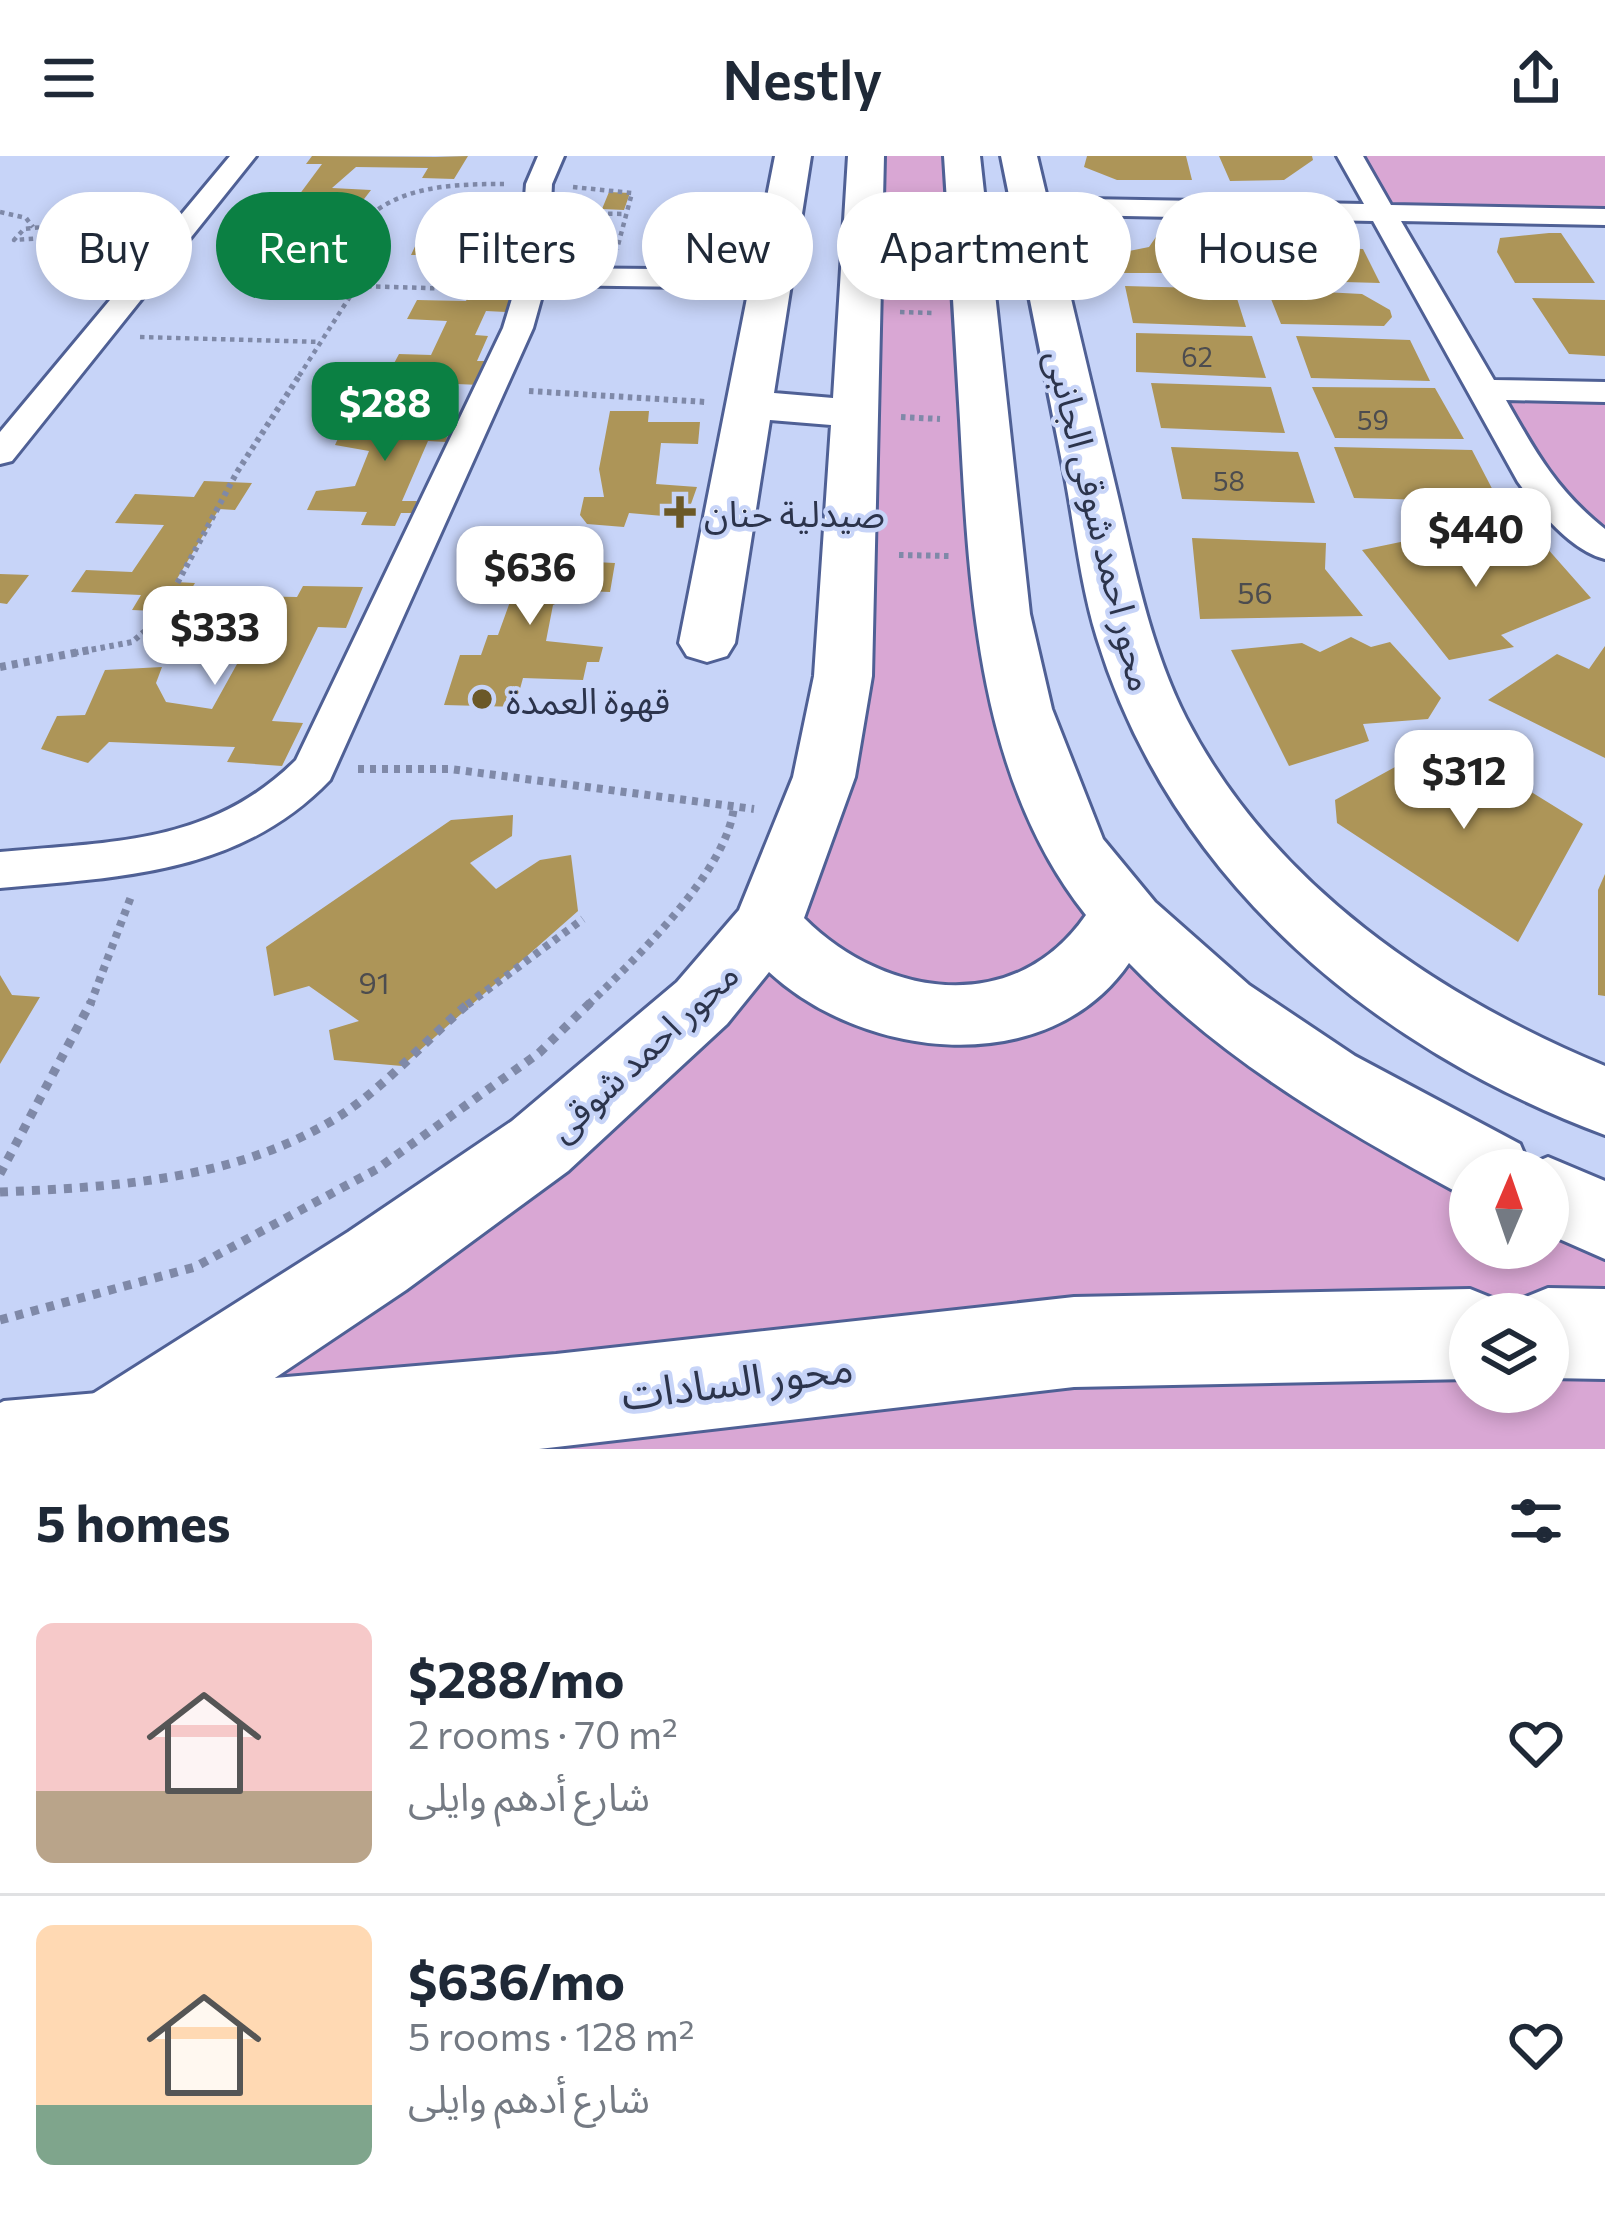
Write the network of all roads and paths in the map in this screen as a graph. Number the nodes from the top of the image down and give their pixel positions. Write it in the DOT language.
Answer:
graph roads {
  1 [pos="243,156"];
  2 [pos="793,156"];
  3 [pos="866,156"];
  4 [pos="962,156"];
  5 [pos="1350,156"];
  6 [pos="545,170"];
  7 [pos="1024,181"];
  8 [pos="787,192"];
  9 [pos="391,199"];
  10 [pos="0,212"];
  11 [pos="1381,213"];
  12 [pos="1605,217"];
  13 [pos="192,219"];
  14 [pos="33,227"];
  15 [pos="36,228"];
  16 [pos="36,239"];
  17 [pos="618,252"];
  18 [pos="126,300"];
  19 [pos="347,300"];
  20 [pos="525,300"];
  21 [pos="767,300"];
  22 [pos="857,310"];
  23 [pos="975,315"];
  24 [pos="96,336"];
  25 [pos="320,342"];
  26 [pos="492,389"];
  27 [pos="1483,390"];
  28 [pos="1605,392"];
  29 [pos="749,404"];
  30 [pos="857,414"];
  31 [pos="983,422"];
  32 [pos="0,454"];
  33 [pos="1605,548"];
  34 [pos="849,555"];
  35 [pos="993,556"];
  36 [pos="707,643"];
  37 [pos="0,667"];
  38 [pos="314,769"];
  39 [pos="734,806"];
  40 [pos="807,816"];
  41 [pos="144,855"];
  42 [pos="0,870"];
  43 [pos="1124,910"];
  44 [pos="583,920"];
  45 [pos="767,926"];
  46 [pos="1605,1101"];
  47 [pos="1451,1149"];
  48 [pos="0,1174"];
  49 [pos="0,1192"];
  50 [pos="1569,1205"];
  51 [pos="1605,1220"];
  52 [pos="0,1320"];
  53 [pos="1569,1333"];
  54 [pos="1449,1334"];
  55 [pos="1605,1334"];
  56 [pos="100,1442"];
  57 [pos="4,1449"];
  1 -- 13 [label="street"];
  2 -- 8 [label="main road"];
  3 -- 22 [label="main road, محور احمد شوقى"];
  4 -- 23 [label="main road"];
  5 -- 11 [label="street"];
  6 -- 9 [label="path"];
  6 -- 17 [label="path"];
  7 -- 11 [label="street"];
  7 -- 46 [label="main road, محور احمد شوقى الجانبى"];
  10 -- 14 [label="path"];
  11 -- 12 [label="street"];
  11 -- 27 [label="street"];
  14 -- 15 [label="path"];
  14 -- 16 [label="path"];
  18 -- 24 [label="street"];
  19 -- 25 [label="path"];
  20 -- 26 [label="street"];
  21 -- 29 [label="main road"];
  22 -- 23 [label="path"];
  22 -- 30 [label="main road, محور احمد شوقى"];
  23 -- 31 [label="main road"];
  24 -- 25 [label="path"];
  24 -- 32 [label="street"];
  25 -- 37 [label="path"];
  26 -- 29 [label="path"];
  26 -- 38 [label="street"];
  27 -- 28 [label="street"];
  27 -- 33 [label="street"];
  29 -- 30 [label="main road"];
  29 -- 36 [label="main road"];
  30 -- 31 [label="path"];
  30 -- 34 [label="main road, محور احمد شوقى"];
  31 -- 35 [label="main road"];
  34 -- 35 [label="path"];
  34 -- 40 [label="main road, محور احمد شوقى"];
  35 -- 43 [label="main road"];
  38 -- 39 [label="path"];
  38 -- 41 [label="street"];
  39 -- 40 [label="path"];
  39 -- 52 [label="path"];
  40 -- 45 [label="main road, محور احمد شوقى"];
  41 -- 42 [label="street"];
  41 -- 48 [label="path"];
  43 -- 45 [label="main road"];
  43 -- 47 [label="main road"];
  44 -- 49 [label="path"];
  45 -- 56 [label="main road, محور احمد شوقى"];
  50 -- 51 [label="main road"];
  53 -- 55 [label="main road"];
  54 -- 56 [label="main road, محور السادات"];
  56 -- 57 [label="main road, محور السادات"];
}
